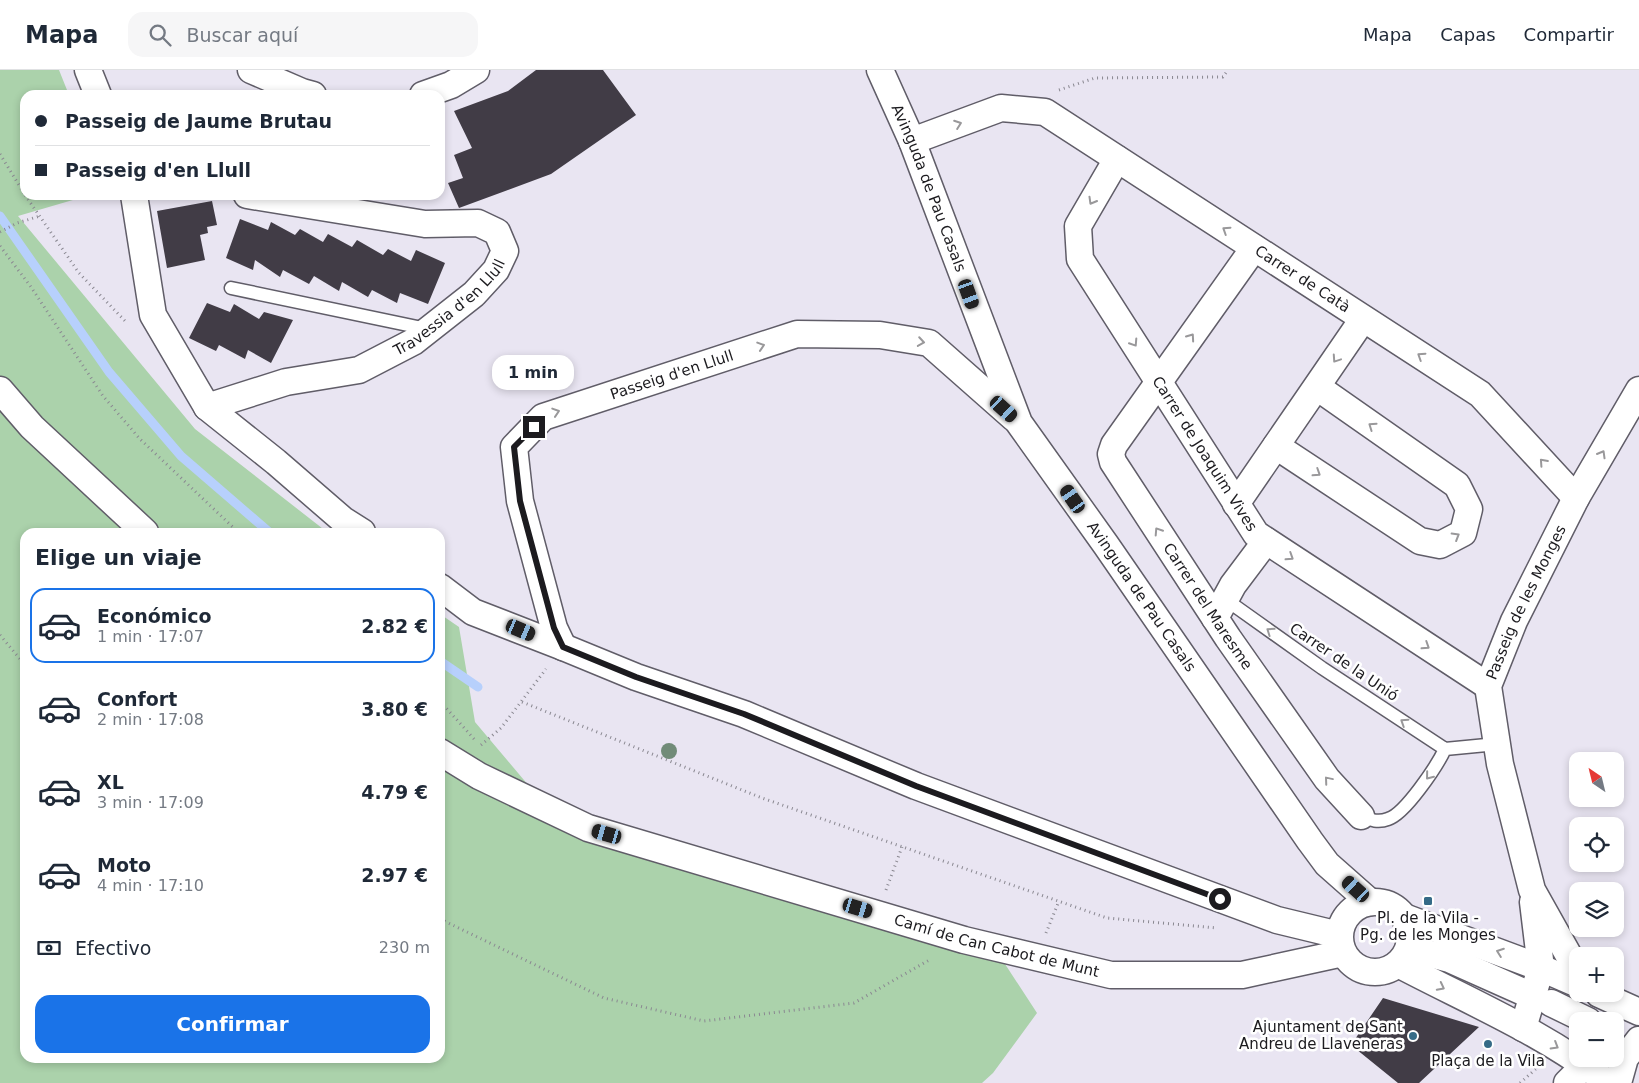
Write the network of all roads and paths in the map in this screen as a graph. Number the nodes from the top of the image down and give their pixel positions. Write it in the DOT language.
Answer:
graph roads {
  1 [pos="88,70"];
  2 [pos="251,70"];
  3 [pos="476,70"];
  4 [pos="880,70"];
  5 [pos="1228,70"];
  6 [pos="96,90"];
  7 [pos="297,90"];
  8 [pos="437,90"];
  9 [pos="1057,90"];
  10 [pos="912,141"];
  11 [pos="0,154"];
  12 [pos="1117,159"];
  13 [pos="20,187"];
  14 [pos="29,200"];
  15 [pos="135,200"];
  16 [pos="278,200"];
  17 [pos="40,216"];
  18 [pos="2,231"];
  19 [pos="0,246"];
  20 [pos="1254,248"];
  21 [pos="231,288"];
  22 [pos="1363,319"];
  23 [pos="429,329"];
  24 [pos="133,330"];
  25 [pos="1159,382"];
  26 [pos="1317,387"];
  27 [pos="0,390"];
  28 [pos="1639,390"];
  29 [pos="207,407"];
  30 [pos="1019,422"];
  31 [pos="1276,446"];
  32 [pos="1576,498"];
  33 [pos="1236,504"];
  34 [pos="141,528"];
  35 [pos="234,528"];
  36 [pos="356,528"];
  37 [pos="1266,541"];
  38 [pos="445,591"];
  39 [pos="1220,609"];
  40 [pos="0,635"];
  41 [pos="563,647"];
  42 [pos="20,659"];
  43 [pos="1488,686"];
  44 [pos="522,702"];
  45 [pos="445,708"];
  46 [pos="1497,744"];
  47 [pos="1445,749"];
  48 [pos="445,755"];
  49 [pos="1361,816"];
  50 [pos="902,847"];
  51 [pos="1532,890"];
  52 [pos="886,891"];
  53 [pos="1059,901"];
  54 [pos="1370,902"];
  55 [pos="1404,917"];
  56 [pos="445,920"];
  57 [pos="1048,927"];
  58 [pos="1222,927"];
  59 [pos="964,940"];
  60 [pos="1341,944"];
  61 [pos="1423,952"];
  62 [pos="1569,956"];
  63 [pos="1398,964"];
  64 [pos="1542,968"];
  65 [pos="1569,980"];
  66 [pos="1523,992"];
  67 [pos="1551,1003"];
  68 [pos="1570,1012"];
  69 [pos="1523,1028"];
  70 [pos="1639,1040"];
  71 [pos="1569,1052"];
  72 [pos="1584,1067"];
  73 [pos="1594,1067"];
  74 [pos="1566,1083"];
  75 [pos="1608,1083"];
  76 [pos="1618,1083"];
  1 -- 6 [label="street"];
  2 -- 7 [label="street"];
  3 -- 8 [label="street"];
  4 -- 10 [label="street, Avinguda de Pau Casals"];
  5 -- 9 [label="path"];
  10 -- 12 [label="street, Carrer de Catà, one-way"];
  10 -- 30 [label="street, Avinguda de Pau Casals"];
  11 -- 13 [label="path"];
  20 -- 12 [label="street, Carrer de Catà, one-way"];
  12 -- 25 [label="street, Carrer de Joaquim Vives, one-way"];
  14 -- 17 [label="path"];
  15 -- 29 [label="street"];
  16 -- 23 [label="street, Travessia d'en Llull"];
  17 -- 18 [label="path"];
  17 -- 24 [label="path"];
  19 -- 35 [label="path"];
  20 -- 22 [label="street, Carrer de Catà"];
  25 -- 20 [label="street, Carrer del Maresme, one-way"];
  21 -- 23 [label="lane"];
  22 -- 26 [label="street, one-way"];
  32 -- 22 [label="street, Carrer de Catà, one-way"];
  23 -- 29 [label="street, Travessia d'en Llull"];
  25 -- 33 [label="street, Carrer de Joaquim Vives"];
  39 -- 25 [label="street, Carrer del Maresme, one-way"];
  26 -- 31 [label="street"];
  31 -- 26 [label="street, one-way"];
  27 -- 34 [label="street"];
  32 -- 28 [label="street, Passeig de les Monges, one-way"];
  29 -- 36 [label="street"];
  41 -- 30 [label="street, Passeig d'en Llull, one-way"];
  30 -- 54 [label="street, Avinguda de Pau Casals"];
  31 -- 33 [label="street"];
  32 -- 43 [label="street, Passeig de les Monges"];
  33 -- 37 [label="street, Carrer de Joaquim Vives"];
  37 -- 39 [label="street"];
  37 -- 43 [label="street, Carrer de Joaquim Vives, one-way"];
  38 -- 41 [label="street"];
  47 -- 39 [label="lane, Carrer de la Unió, one-way"];
  49 -- 39 [label="street, Carrer del Maresme, one-way"];
  40 -- 42 [label="path"];
  41 -- 44 [label="path"];
  41 -- 60 [label="street"];
  43 -- 46 [label="street, Passeig de les Monges"];
  44 -- 45 [label="path"];
  44 -- 50 [label="path"];
  46 -- 47 [label="lane"];
  46 -- 51 [label="street, Passeig de les Monges"];
  47 -- 49 [label="lane, Carrer del Maresme, one-way"];
  48 -- 59 [label="street, Camí de Can Cabot de Munt"];
  50 -- 52 [label="path"];
  50 -- 53 [label="path"];
  51 -- 62 [label="street, Passeig de les Monges"];
  51 -- 64 [label="street, Passeig de les Monges"];
  53 -- 57 [label="path"];
  53 -- 58 [label="path"];
  54 -- 55 [label="street"];
  54 -- 60 [label="street"];
  55 -- 63 [label="street"];
  64 -- 55 [label="street, one-way"];
  56 -- 59 [label="path"];
  59 -- 60 [label="street, Camí de Can Cabot de Munt"];
  60 -- 63 [label="street"];
  61 -- 66 [label="street"];
  63 -- 69 [label="street, one-way"];
  64 -- 65 [label="street"];
  64 -- 69 [label="street, Passeig de les Monges"];
  67 -- 68 [label="street"];
  69 -- 71 [label="street, one-way"];
  70 -- 76 [label="street"];
  72 -- 74 [label="street"];
  73 -- 75 [label="street"];
}
